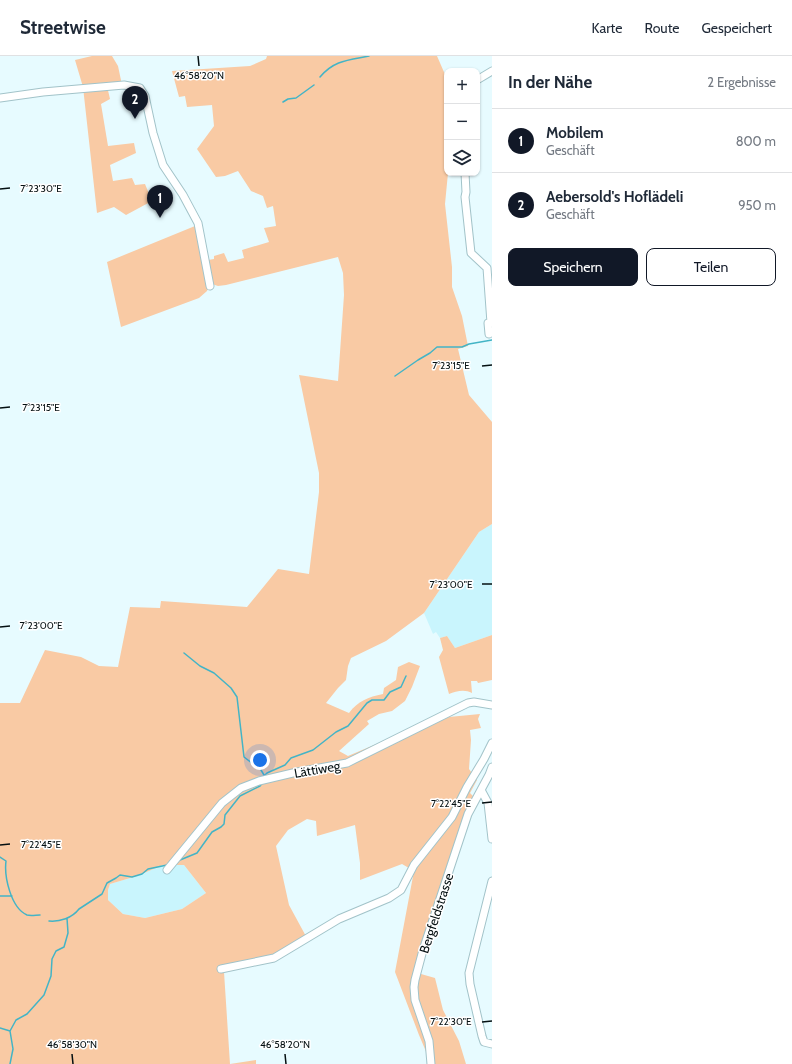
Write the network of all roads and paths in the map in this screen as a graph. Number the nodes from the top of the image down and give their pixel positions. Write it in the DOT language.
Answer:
graph roads {
  1 [pos="492,71"];
  2 [pos="480,78"];
  3 [pos="0,98"];
  4 [pos="465,176"];
  5 [pos="210,286"];
  6 [pos="489,334"];
  7 [pos="492,705"];
  8 [pos="492,743"];
  9 [pos="492,767"];
  10 [pos="481,790"];
  11 [pos="492,839"];
  12 [pos="167,870"];
  13 [pos="492,881"];
  14 [pos="221,969"];
  15 [pos="492,1044"];
  16 [pos="431,1064"];
  1 -- 2 [label="street"];
  3 -- 5 [label="street"];
  4 -- 6 [label="street"];
  7 -- 12 [label="street, Lättiweg"];
  8 -- 14 [label="street"];
  9 -- 10 [label="street, Bergfeldstrasse"];
  10 -- 11 [label="street"];
  10 -- 16 [label="street, Bergfeldstrasse"];
  13 -- 15 [label="street"];
}
